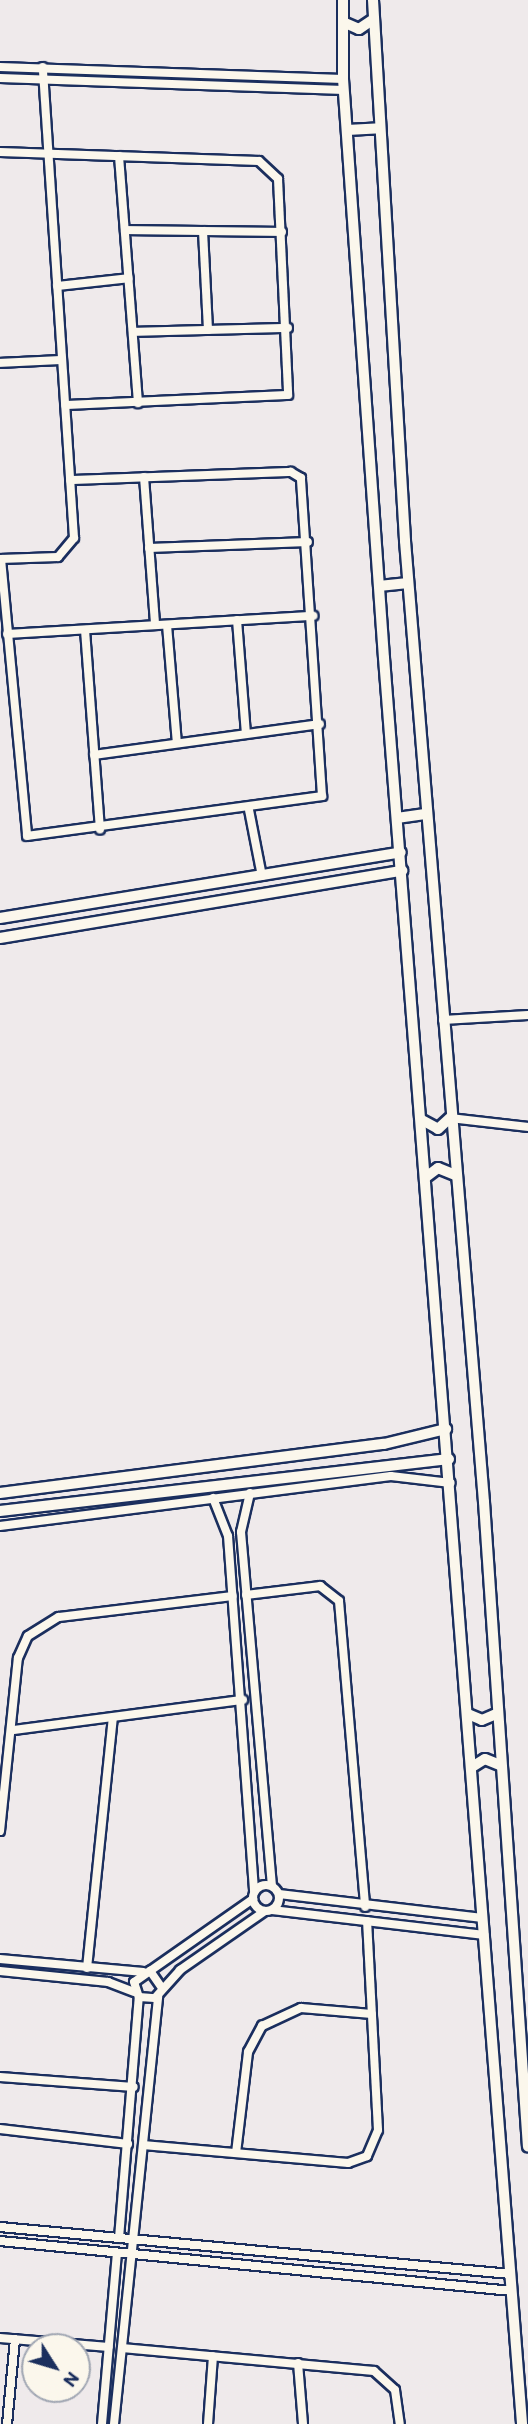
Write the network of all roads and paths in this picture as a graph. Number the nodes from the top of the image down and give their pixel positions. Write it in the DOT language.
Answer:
graph roads {
  1 [pos="344,0"];
  2 [pos="373,0"];
  3 [pos="374,19"];
  4 [pos="343,22"];
  5 [pos="0,67"];
  6 [pos="43,67"];
  7 [pos="0,78"];
  8 [pos="44,80"];
  9 [pos="344,84"];
  10 [pos="380,128"];
  11 [pos="347,130"];
  12 [pos="0,152"];
  13 [pos="48,154"];
  14 [pos="119,156"];
  15 [pos="125,230"];
  16 [pos="203,231"];
  17 [pos="282,232"];
  18 [pos="129,278"];
  19 [pos="57,286"];
  20 [pos="288,328"];
  21 [pos="208,330"];
  22 [pos="133,332"];
  23 [pos="62,360"];
  24 [pos="0,363"];
  25 [pos="138,403"];
  26 [pos="65,405"];
  27 [pos="144,477"];
  28 [pos="70,480"];
  29 [pos="308,541"];
  30 [pos="149,548"];
  31 [pos="0,559"];
  32 [pos="408,583"];
  33 [pos="379,586"];
  34 [pos="313,616"];
  35 [pos="237,621"];
  36 [pos="155,625"];
  37 [pos="167,625"];
  38 [pos="85,630"];
  39 [pos="7,634"];
  40 [pos="320,723"];
  41 [pos="246,734"];
  42 [pos="177,743"];
  43 [pos="94,755"];
  44 [pos="249,810"];
  45 [pos="427,814"];
  46 [pos="397,818"];
  47 [pos="100,830"];
  48 [pos="401,852"];
  49 [pos="402,871"];
  50 [pos="262,876"];
  51 [pos="0,918"];
  52 [pos="0,938"];
  53 [pos="528,1014"];
  54 [pos="443,1020"];
  55 [pos="450,1118"];
  56 [pos="422,1120"];
  57 [pos="528,1127"];
  58 [pos="455,1175"];
  59 [pos="426,1177"];
  60 [pos="446,1429"];
  61 [pos="449,1459"];
  62 [pos="451,1483"];
  63 [pos="0,1493"];
  64 [pos="250,1493"];
  65 [pos="213,1498"];
  66 [pos="0,1511"];
  67 [pos="0,1526"];
  68 [pos="246,1595"];
  69 [pos="233,1596"];
  70 [pos="243,1700"];
  71 [pos="468,1714"];
  72 [pos="496,1714"];
  73 [pos="113,1717"];
  74 [pos="14,1730"];
  75 [pos="500,1765"];
  76 [pos="472,1767"];
  77 [pos="0,1831"];
  78 [pos="272,1886"];
  79 [pos="279,1894"];
  80 [pos="253,1896"];
  81 [pos="365,1907"];
  82 [pos="268,1911"];
  83 [pos="483,1918"];
  84 [pos="367,1921"];
  85 [pos="485,1935"];
  86 [pos="0,1959"];
  87 [pos="87,1968"];
  88 [pos="0,1971"];
  89 [pos="147,1971"];
  90 [pos="160,1992"];
  91 [pos="137,1994"];
  92 [pos="372,2014"];
  93 [pos="0,2077"];
  94 [pos="134,2087"];
  95 [pos="0,2129"];
  96 [pos="128,2144"];
  97 [pos="143,2145"];
  98 [pos="528,2147"];
  99 [pos="236,2153"];
  100 [pos="0,2227"];
  101 [pos="20,2229"];
  102 [pos="119,2238"];
  103 [pos="134,2239"];
  104 [pos="0,2241"];
  105 [pos="19,2243"];
  106 [pos="117,2253"];
  107 [pos="281,2253"];
  108 [pos="132,2254"];
  109 [pos="368,2261"];
  110 [pos="281,2267"];
  111 [pos="511,2274"];
  112 [pos="366,2276"];
  113 [pos="512,2291"];
  114 [pos="0,2338"];
  115 [pos="15,2339"];
  116 [pos="109,2347"];
  117 [pos="122,2348"];
  118 [pos="214,2356"];
  119 [pos="298,2364"];
  120 [pos="7,2424"];
  121 [pos="102,2424"];
  122 [pos="114,2424"];
  123 [pos="208,2424"];
  124 [pos="303,2424"];
  125 [pos="400,2424"];
  126 [pos="522,2424"];
  1 -- 4 [label="street"];
  2 -- 3 [label="street"];
  3 -- 4 [label="street"];
  3 -- 10 [label="street"];
  4 -- 9 [label="street"];
  5 -- 6 [label="street"];
  6 -- 8 [label="street"];
  6 -- 9 [label="street"];
  7 -- 8 [label="street"];
  8 -- 9 [label="street"];
  8 -- 13 [label="street"];
  9 -- 11 [label="street"];
  10 -- 11 [label="street"];
  10 -- 32 [label="street"];
  11 -- 33 [label="street"];
  12 -- 13 [label="street"];
  13 -- 14 [label="street"];
  13 -- 19 [label="street"];
  14 -- 15 [label="street"];
  14 -- 17 [label="street"];
  15 -- 16 [label="street"];
  15 -- 18 [label="street"];
  16 -- 17 [label="street"];
  16 -- 21 [label="street"];
  17 -- 20 [label="street"];
  18 -- 19 [label="street"];
  18 -- 22 [label="street"];
  19 -- 23 [label="street"];
  20 -- 21 [label="street"];
  20 -- 25 [label="street"];
  21 -- 22 [label="street"];
  22 -- 25 [label="street"];
  23 -- 24 [label="street"];
  23 -- 26 [label="street"];
  25 -- 26 [label="street"];
  26 -- 28 [label="street"];
  27 -- 28 [label="street"];
  27 -- 29 [label="street"];
  27 -- 30 [label="street"];
  28 -- 31 [label="street"];
  29 -- 30 [label="street"];
  29 -- 34 [label="street"];
  30 -- 36 [label="street"];
  31 -- 39 [label="street"];
  32 -- 33 [label="street"];
  32 -- 45 [label="street"];
  33 -- 46 [label="street"];
  34 -- 35 [label="street"];
  34 -- 40 [label="street"];
  35 -- 37 [label="street"];
  35 -- 41 [label="street"];
  36 -- 37 [label="street"];
  36 -- 38 [label="street"];
  37 -- 42 [label="street"];
  38 -- 39 [label="street"];
  38 -- 43 [label="street"];
  39 -- 47 [label="street"];
  40 -- 41 [label="street"];
  40 -- 44 [label="street"];
  41 -- 42 [label="street"];
  42 -- 43 [label="street"];
  43 -- 47 [label="street"];
  44 -- 47 [label="street"];
  44 -- 50 [label="street"];
  45 -- 46 [label="street"];
  45 -- 54 [label="street"];
  46 -- 48 [label="street"];
  48 -- 49 [label="street"];
  48 -- 50 [label="street"];
  49 -- 52 [label="street"];
  49 -- 56 [label="street"];
  50 -- 51 [label="street"];
  53 -- 54 [label="street"];
  54 -- 55 [label="street"];
  55 -- 56 [label="street"];
  55 -- 57 [label="street"];
  55 -- 58 [label="street"];
  56 -- 59 [label="street"];
  58 -- 59 [label="street"];
  58 -- 72 [label="street"];
  59 -- 60 [label="street"];
  60 -- 61 [label="street"];
  60 -- 63 [label="street"];
  61 -- 62 [label="street"];
  61 -- 66 [label="street"];
  62 -- 64 [label="street"];
  62 -- 71 [label="street"];
  64 -- 65 [label="street"];
  64 -- 68 [label="street"];
  65 -- 67 [label="street"];
  65 -- 69 [label="street"];
  68 -- 78 [label="street"];
  68 -- 81 [label="street"];
  69 -- 70 [label="street"];
  69 -- 74 [label="street"];
  70 -- 73 [label="street"];
  70 -- 80 [label="street"];
  71 -- 72 [label="street"];
  71 -- 76 [label="street"];
  72 -- 75 [label="street"];
  73 -- 74 [label="street"];
  73 -- 87 [label="street"];
  74 -- 77 [label="street"];
  75 -- 76 [label="street"];
  75 -- 98 [label="street"];
  76 -- 83 [label="street"];
  78 -- 79 [label="street"];
  78 -- 80 [label="street"];
  79 -- 81 [label="street"];
  79 -- 82 [label="street"];
  80 -- 82 [label="street"];
  80 -- 89 [label="street"];
  81 -- 83 [label="street"];
  82 -- 84 [label="street"];
  82 -- 90 [label="street"];
  83 -- 85 [label="street"];
  84 -- 85 [label="street"];
  84 -- 92 [label="street"];
  85 -- 111 [label="street"];
  86 -- 87 [label="street"];
  87 -- 89 [label="street"];
  88 -- 91 [label="street"];
  89 -- 90 [label="street"];
  89 -- 91 [label="street"];
  90 -- 91 [label="street"];
  90 -- 97 [label="street"];
  91 -- 94 [label="street"];
  92 -- 99 [label="street"];
  92 -- 99 [label="street"];
  93 -- 94 [label="street"];
  94 -- 96 [label="street"];
  95 -- 96 [label="street"];
  96 -- 102 [label="street"];
  97 -- 99 [label="street"];
  97 -- 103 [label="street"];
  100 -- 101 [label="street"];
  101 -- 102 [label="street"];
  101 -- 105 [label="street"];
  102 -- 103 [label="street"];
  103 -- 107 [label="street"];
  103 -- 108 [label="street"];
  104 -- 105 [label="street"];
  105 -- 106 [label="street"];
  106 -- 108 [label="street"];
  106 -- 116 [label="street"];
  107 -- 109 [label="street"];
  107 -- 110 [label="street"];
  108 -- 110 [label="street"];
  108 -- 117 [label="street"];
  109 -- 111 [label="street"];
  109 -- 112 [label="street"];
  110 -- 112 [label="street"];
  111 -- 113 [label="street"];
  112 -- 113 [label="street"];
  113 -- 126 [label="street"];
  114 -- 115 [label="street"];
  115 -- 116 [label="street"];
  115 -- 120 [label="street"];
  116 -- 121 [label="street"];
  117 -- 118 [label="street"];
  117 -- 122 [label="street"];
  118 -- 119 [label="street"];
  118 -- 123 [label="street"];
  119 -- 124 [label="street"];
  119 -- 125 [label="street"];
}
